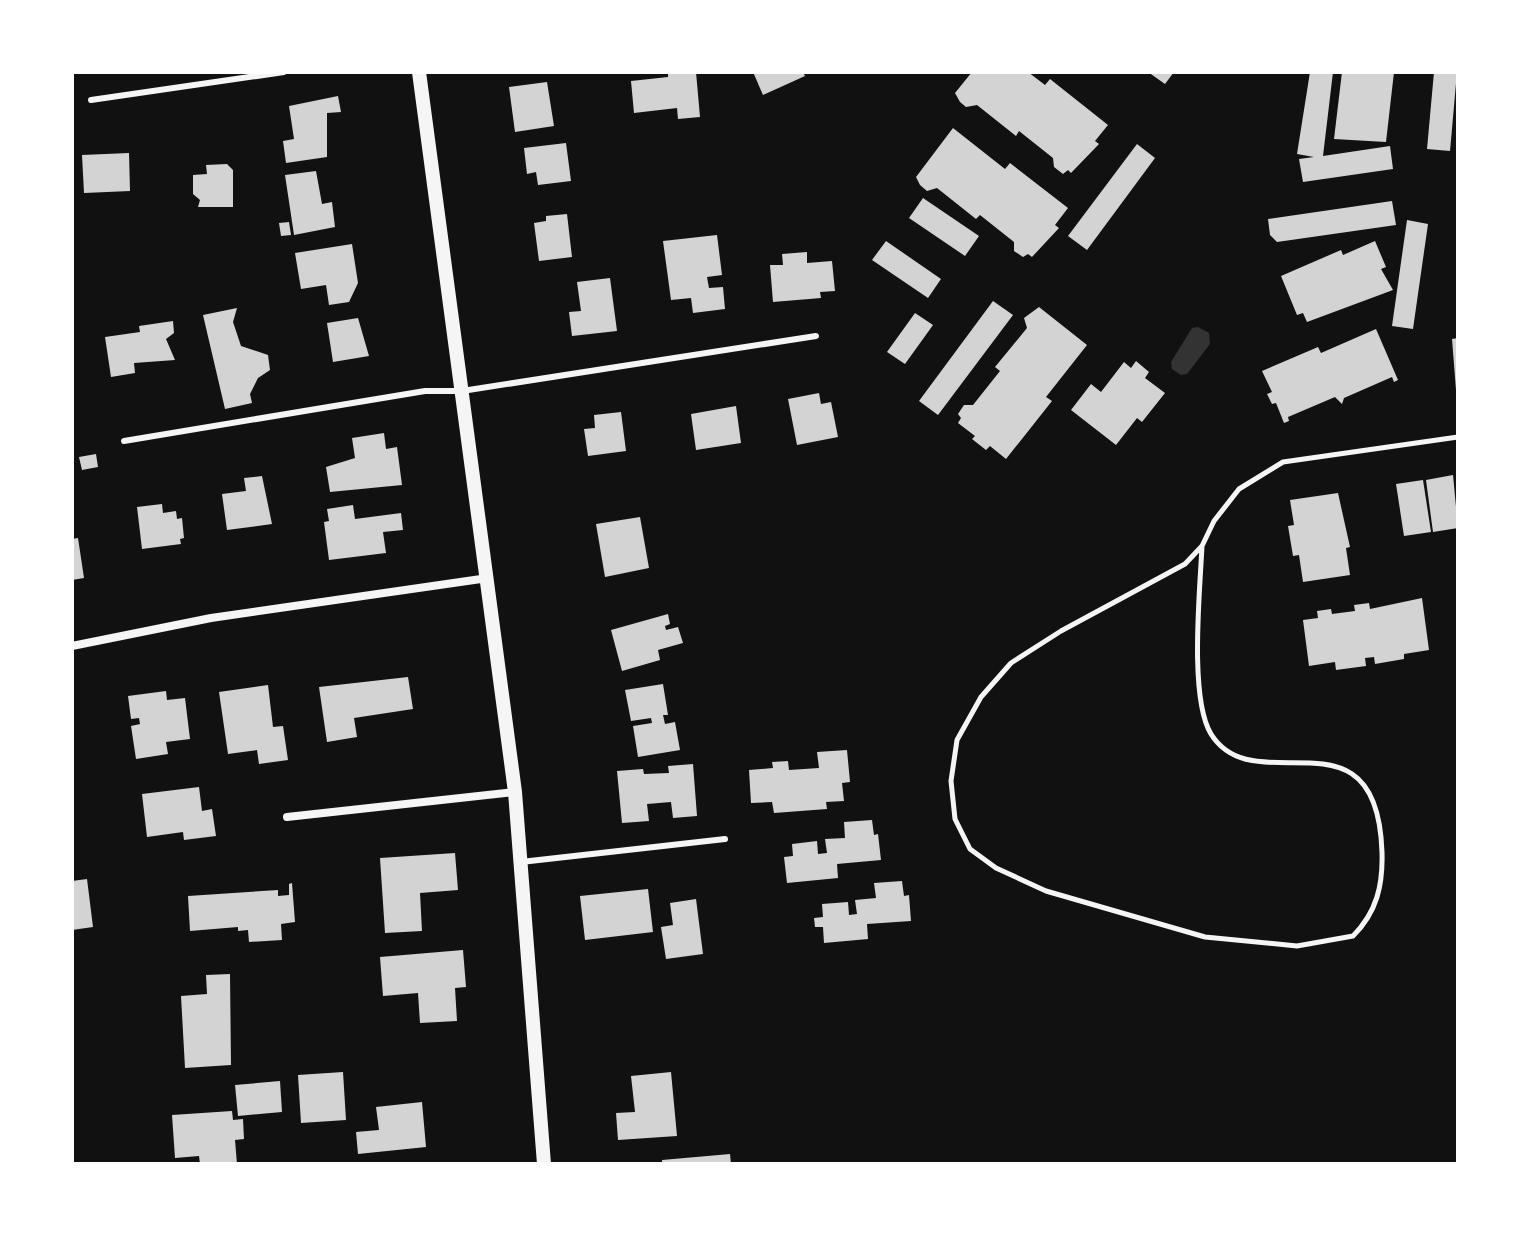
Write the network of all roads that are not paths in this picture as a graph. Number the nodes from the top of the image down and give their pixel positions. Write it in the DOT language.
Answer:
graph roads {
  1 [pos="284,72"];
  2 [pos="419,72"];
  3 [pos="91,100"];
  4 [pos="816,336"];
  5 [pos="462,391"];
  6 [pos="124,441"];
  7 [pos="488,578"];
  8 [pos="72,646"];
  9 [pos="515,792"];
  10 [pos="287,817"];
  11 [pos="725,839"];
  12 [pos="521,862"];
  13 [pos="544,1164"];
  1 -- 3 [label="lane"];
  2 -- 5 [label="street"];
  4 -- 5 [label="lane"];
  5 -- 6 [label="lane"];
  5 -- 7 [label="street"];
  7 -- 8 [label="street"];
  7 -- 9 [label="street"];
  9 -- 10 [label="street"];
  9 -- 12 [label="street"];
  11 -- 12 [label="lane"];
  12 -- 13 [label="street"];
}
